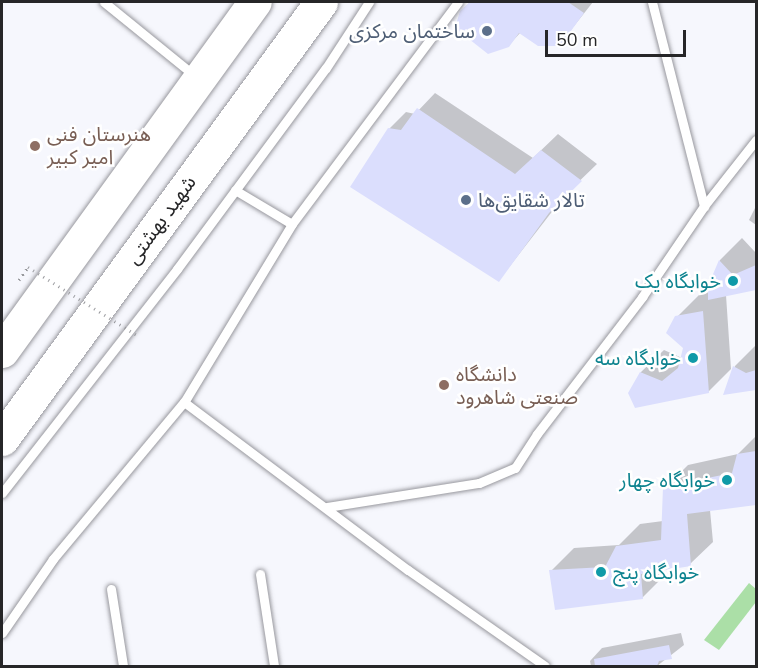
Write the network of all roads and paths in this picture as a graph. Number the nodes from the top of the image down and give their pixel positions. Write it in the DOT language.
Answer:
graph roads {
  1 [pos="104,2"];
  2 [pos="255,2"];
  3 [pos="321,2"];
  4 [pos="369,2"];
  5 [pos="458,2"];
  6 [pos="652,2"];
  7 [pos="199,79"];
  8 [pos="756,140"];
  9 [pos="235,190"];
  10 [pos="704,206"];
  11 [pos="292,224"];
  12 [pos="28,267"];
  13 [pos="140,337"];
  14 [pos="2,351"];
  15 [pos="184,402"];
  16 [pos="2,439"];
  17 [pos="2,494"];
  18 [pos="327,507"];
  19 [pos="260,574"];
  20 [pos="111,589"];
  21 [pos="2,633"];
  22 [pos="123,666"];
  23 [pos="274,666"];
  24 [pos="545,666"];
  1 -- 7 [label="lane"];
  2 -- 7 [label="highway"];
  3 -- 16 [label="highway, شهید بهشتی"];
  4 -- 9 [label="lane"];
  5 -- 11 [label="lane"];
  6 -- 10 [label="lane"];
  7 -- 14 [label="highway"];
  8 -- 10 [label="lane"];
  9 -- 11 [label="lane"];
  9 -- 17 [label="lane"];
  10 -- 18 [label="lane"];
  11 -- 15 [label="lane"];
  12 -- 13 [label="path, bridge"];
  15 -- 18 [label="lane"];
  15 -- 21 [label="lane"];
  18 -- 24 [label="lane"];
  19 -- 23 [label="lane"];
  20 -- 22 [label="lane"];
}
